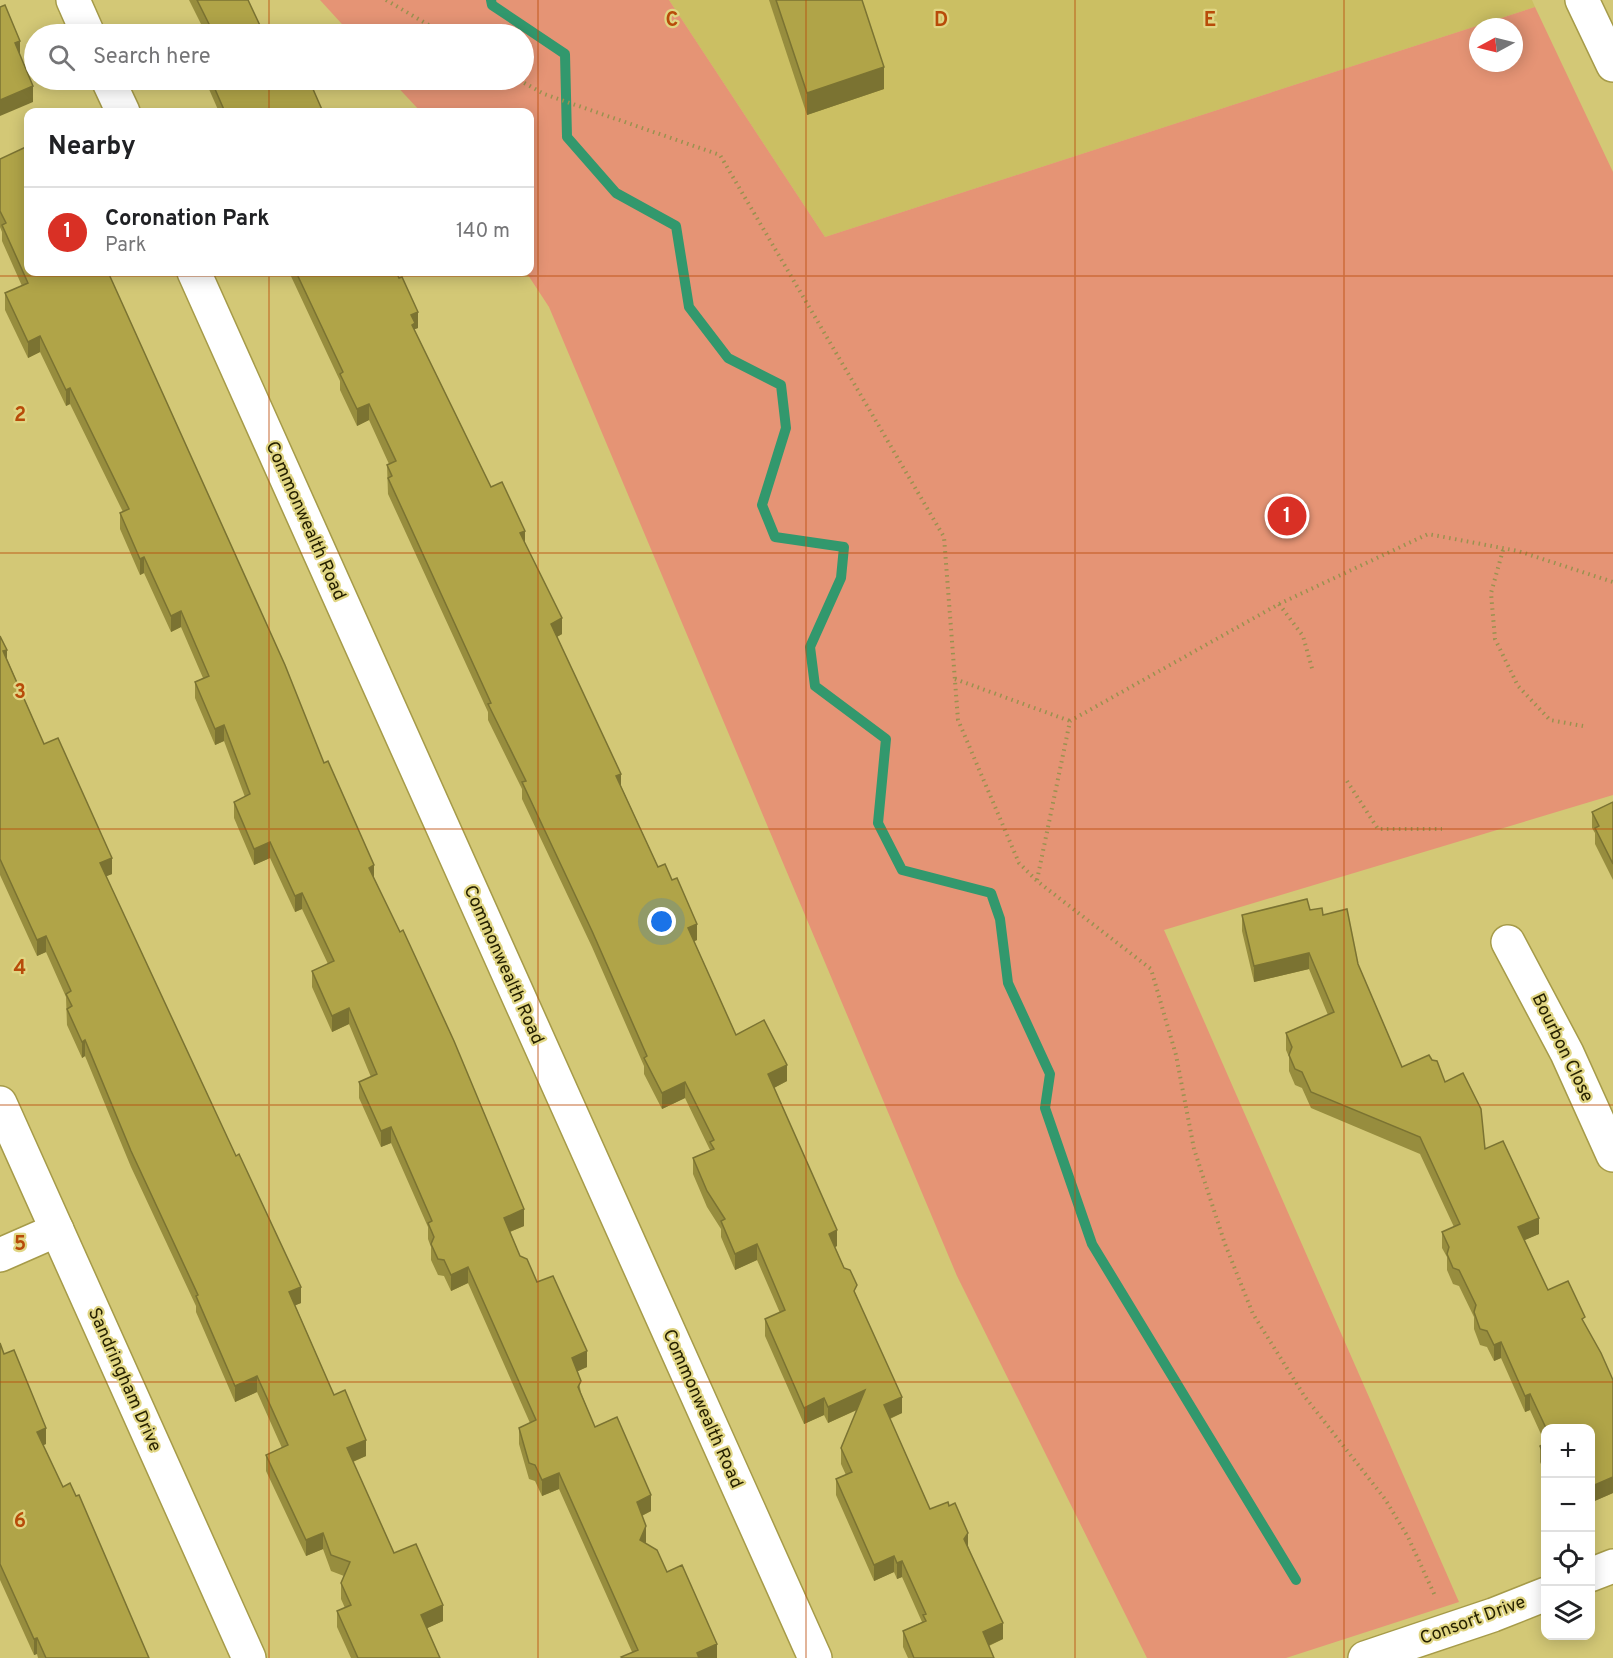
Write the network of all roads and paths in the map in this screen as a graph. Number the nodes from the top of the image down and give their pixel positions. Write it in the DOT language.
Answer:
graph roads {
  1 [pos="72,0"];
  2 [pos="386,0"];
  3 [pos="1582,0"];
  4 [pos="83,24"];
  5 [pos="427,24"];
  6 [pos="1613,65"];
  7 [pos="534,88"];
  8 [pos="113,90"];
  9 [pos="121,108"];
  10 [pos="196,276"];
  11 [pos="1503,549"];
  12 [pos="1613,582"];
  13 [pos="1279,604"];
  14 [pos="1313,672"];
  15 [pos="955,679"];
  16 [pos="1070,721"];
  17 [pos="1583,726"];
  18 [pos="1347,780"];
  19 [pos="1442,829"];
  20 [pos="1037,881"];
  21 [pos="1508,942"];
  22 [pos="0,1103"];
  23 [pos="1613,1155"];
  24 [pos="57,1230"];
  25 [pos="0,1255"];
  26 [pos="1613,1566"];
  27 [pos="1595,1573"];
  28 [pos="1541,1596"];
  29 [pos="1438,1602"];
  30 [pos="249,1658"];
  31 [pos="815,1658"];
  32 [pos="1365,1658"];
  1 -- 4 [label="street"];
  2 -- 5 [label="path"];
  3 -- 6 [label="street"];
  7 -- 15 [label="path"];
  8 -- 9 [label="street"];
  10 -- 31 [label="street, Commonwealth Road"];
  11 -- 12 [label="path"];
  11 -- 13 [label="path"];
  11 -- 17 [label="path"];
  13 -- 14 [label="path"];
  13 -- 16 [label="path"];
  15 -- 16 [label="path"];
  15 -- 20 [label="path"];
  16 -- 20 [label="path"];
  18 -- 19 [label="path"];
  20 -- 29 [label="path"];
  21 -- 23 [label="street, Bourbon Close"];
  22 -- 24 [label="street, Sandringham Drive"];
  24 -- 25 [label="street"];
  24 -- 30 [label="street, Sandringham Drive"];
  26 -- 27 [label="street"];
  28 -- 32 [label="street, Consort Drive"];
}
